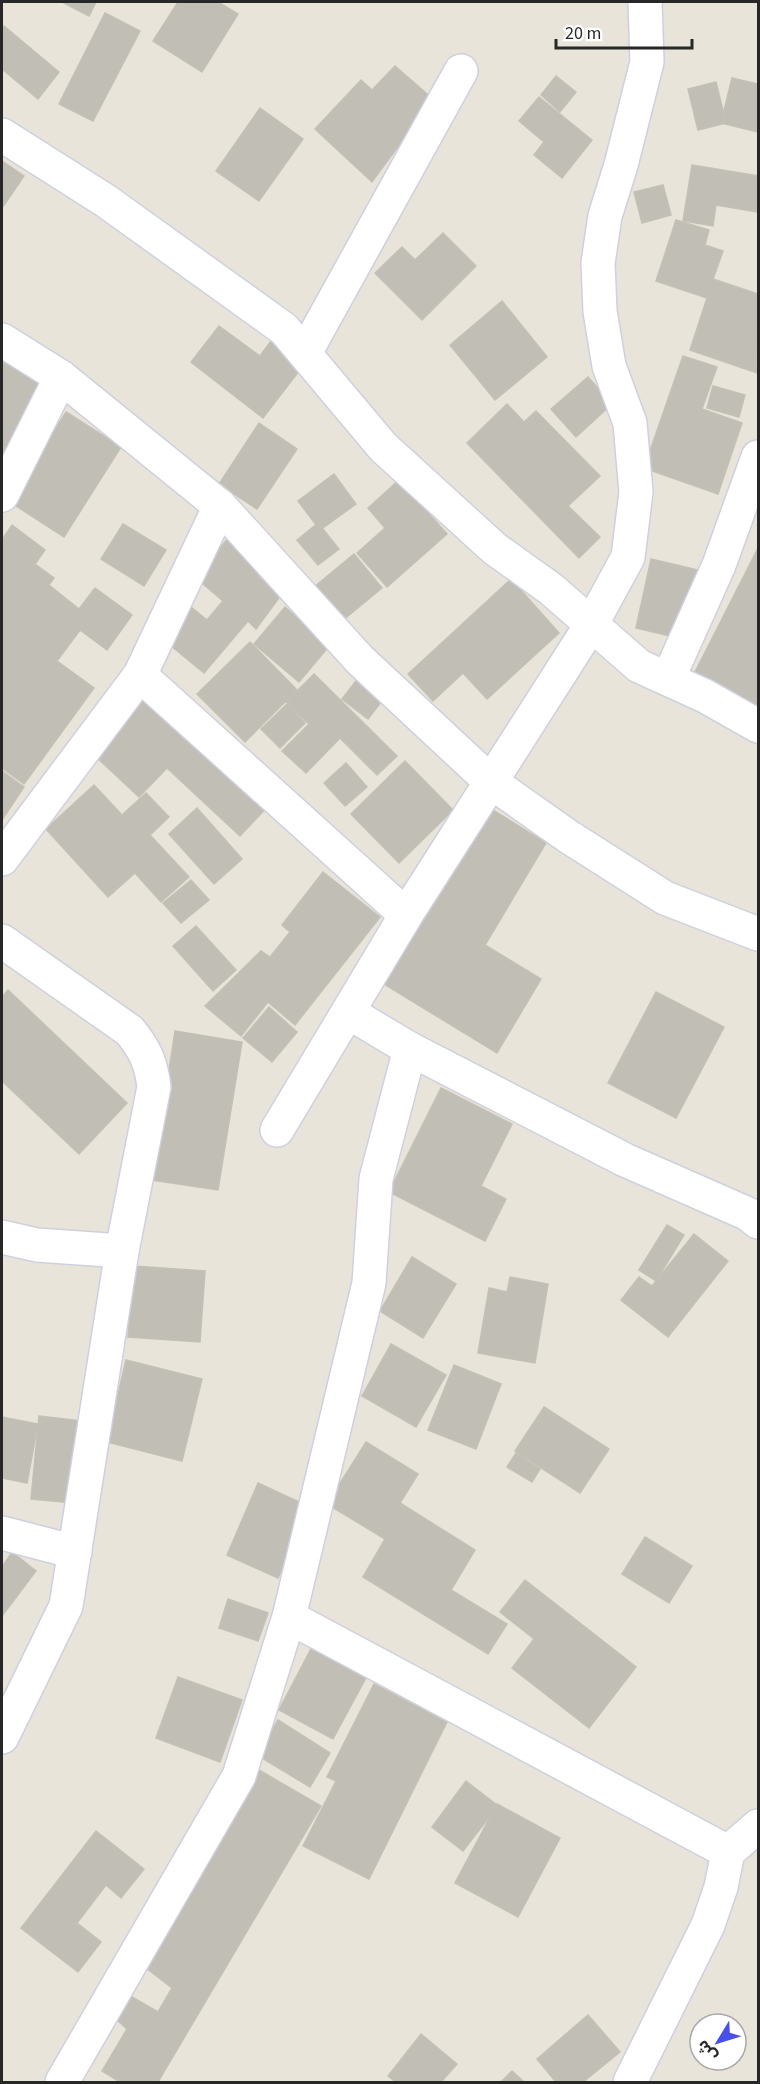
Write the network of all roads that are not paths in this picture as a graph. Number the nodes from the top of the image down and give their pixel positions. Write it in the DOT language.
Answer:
graph roads {
  1 [pos="645,2"];
  2 [pos="461,71"];
  3 [pos="2,135"];
  4 [pos="2,340"];
  5 [pos="305,353"];
  6 [pos="62,377"];
  7 [pos="759,457"];
  8 [pos="2,495"];
  9 [pos="220,506"];
  10 [pos="747,521"];
  11 [pos="591,625"];
  12 [pos="140,675"];
  13 [pos="668,679"];
  14 [pos="759,726"];
  15 [pos="491,782"];
  16 [pos="2,860"];
  17 [pos="406,915"];
  18 [pos="759,934"];
  19 [pos="2,941"];
  20 [pos="348,1012"];
  21 [pos="410,1048"];
  22 [pos="277,1130"];
  23 [pos="759,1222"];
  24 [pos="2,1238"];
  25 [pos="122,1251"];
  26 [pos="2,1533"];
  27 [pos="75,1552"];
  28 [pos="289,1617"];
  29 [pos="2,1737"];
  30 [pos="759,1826"];
  31 [pos="728,1852"];
  32 [pos="62,2082"];
  33 [pos="630,2082"];
  1 -- 11 [label="street"];
  2 -- 5 [label="street"];
  3 -- 5 [label="street"];
  4 -- 6 [label="street"];
  5 -- 11 [label="street"];
  6 -- 8 [label="street"];
  6 -- 9 [label="street"];
  7 -- 10 [label="street"];
  9 -- 12 [label="street"];
  9 -- 15 [label="street"];
  10 -- 13 [label="street"];
  11 -- 13 [label="street"];
  11 -- 15 [label="street"];
  12 -- 16 [label="street"];
  12 -- 17 [label="street"];
  13 -- 14 [label="street"];
  15 -- 17 [label="street"];
  15 -- 18 [label="street"];
  17 -- 20 [label="street"];
  19 -- 25 [label="street"];
  20 -- 21 [label="street"];
  20 -- 22 [label="street"];
  21 -- 23 [label="street"];
  21 -- 28 [label="street"];
  24 -- 25 [label="street"];
  25 -- 27 [label="street"];
  26 -- 27 [label="street"];
  27 -- 29 [label="street"];
  28 -- 31 [label="street"];
  28 -- 32 [label="street"];
  30 -- 31 [label="street"];
  31 -- 33 [label="street"];
}
